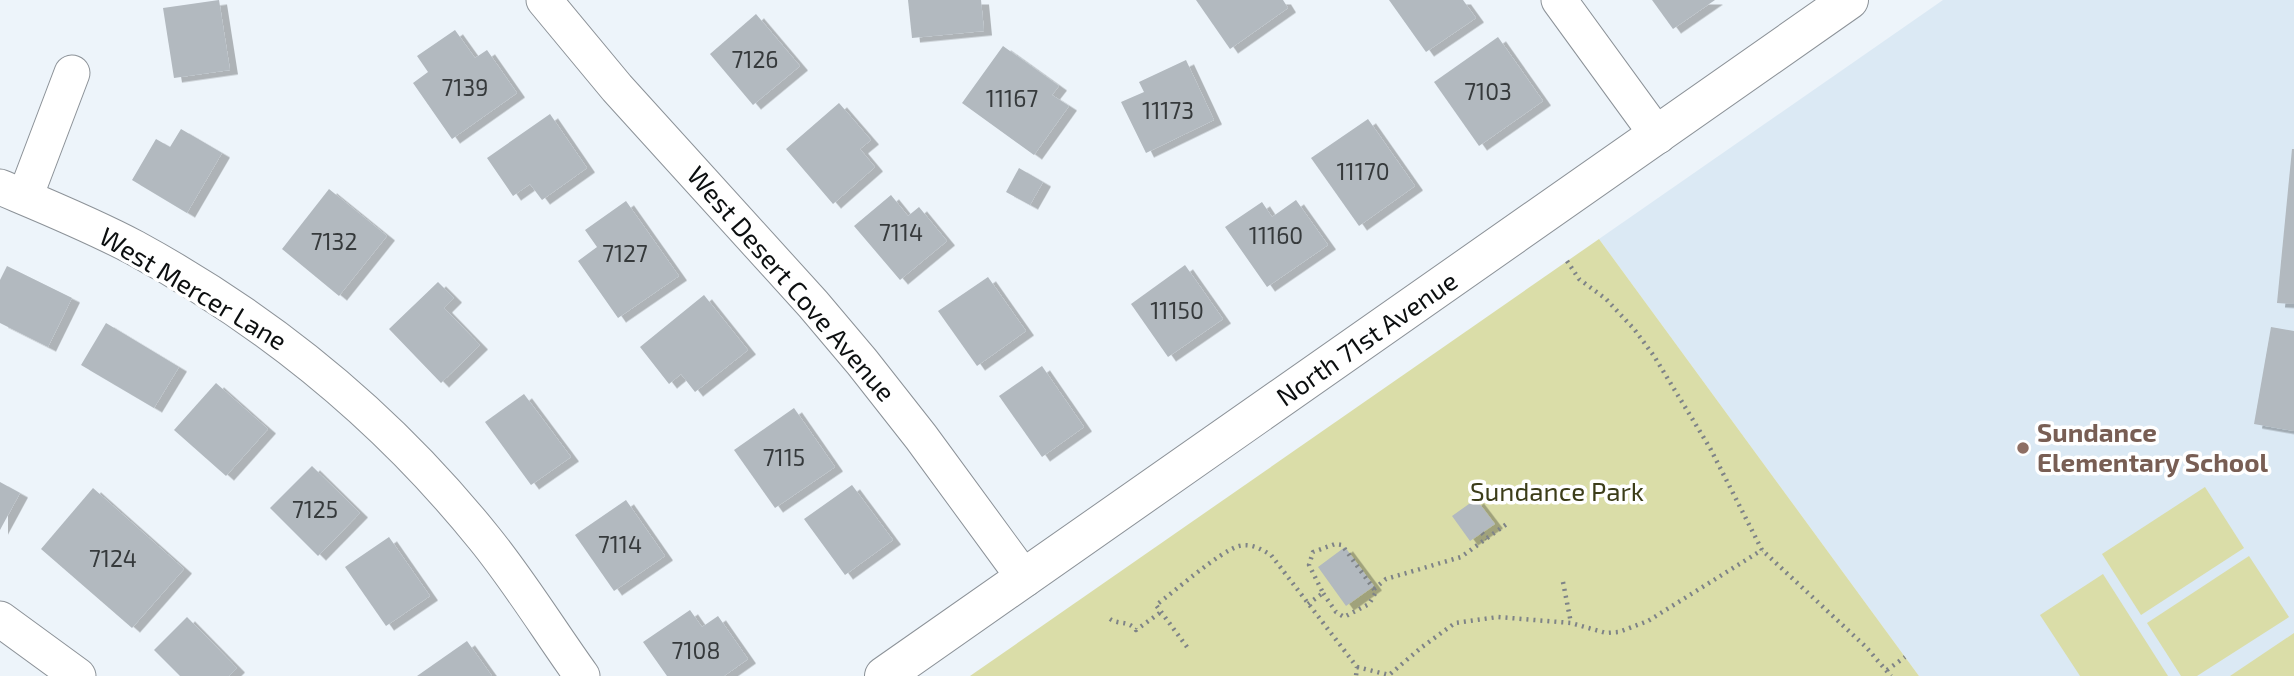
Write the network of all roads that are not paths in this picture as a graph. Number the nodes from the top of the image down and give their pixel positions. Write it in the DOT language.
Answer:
graph roads {
  1 [pos="544,0"];
  2 [pos="1559,0"];
  3 [pos="1849,0"];
  4 [pos="72,74"];
  5 [pos="1658,136"];
  6 [pos="12,192"];
  7 [pos="1025,579"];
  8 [pos="0,619"];
  9 [pos="78,676"];
  10 [pos="582,676"];
  11 [pos="884,676"];
  1 -- 7 [label="street, West Desert Cove Avenue"];
  2 -- 5 [label="street"];
  3 -- 5 [label="street, North 71st Avenue"];
  4 -- 6 [label="street"];
  5 -- 7 [label="street, North 71st Avenue"];
  6 -- 10 [label="street, West Mercer Lane"];
  7 -- 11 [label="street, North 71st Avenue"];
  8 -- 9 [label="street"];
}
